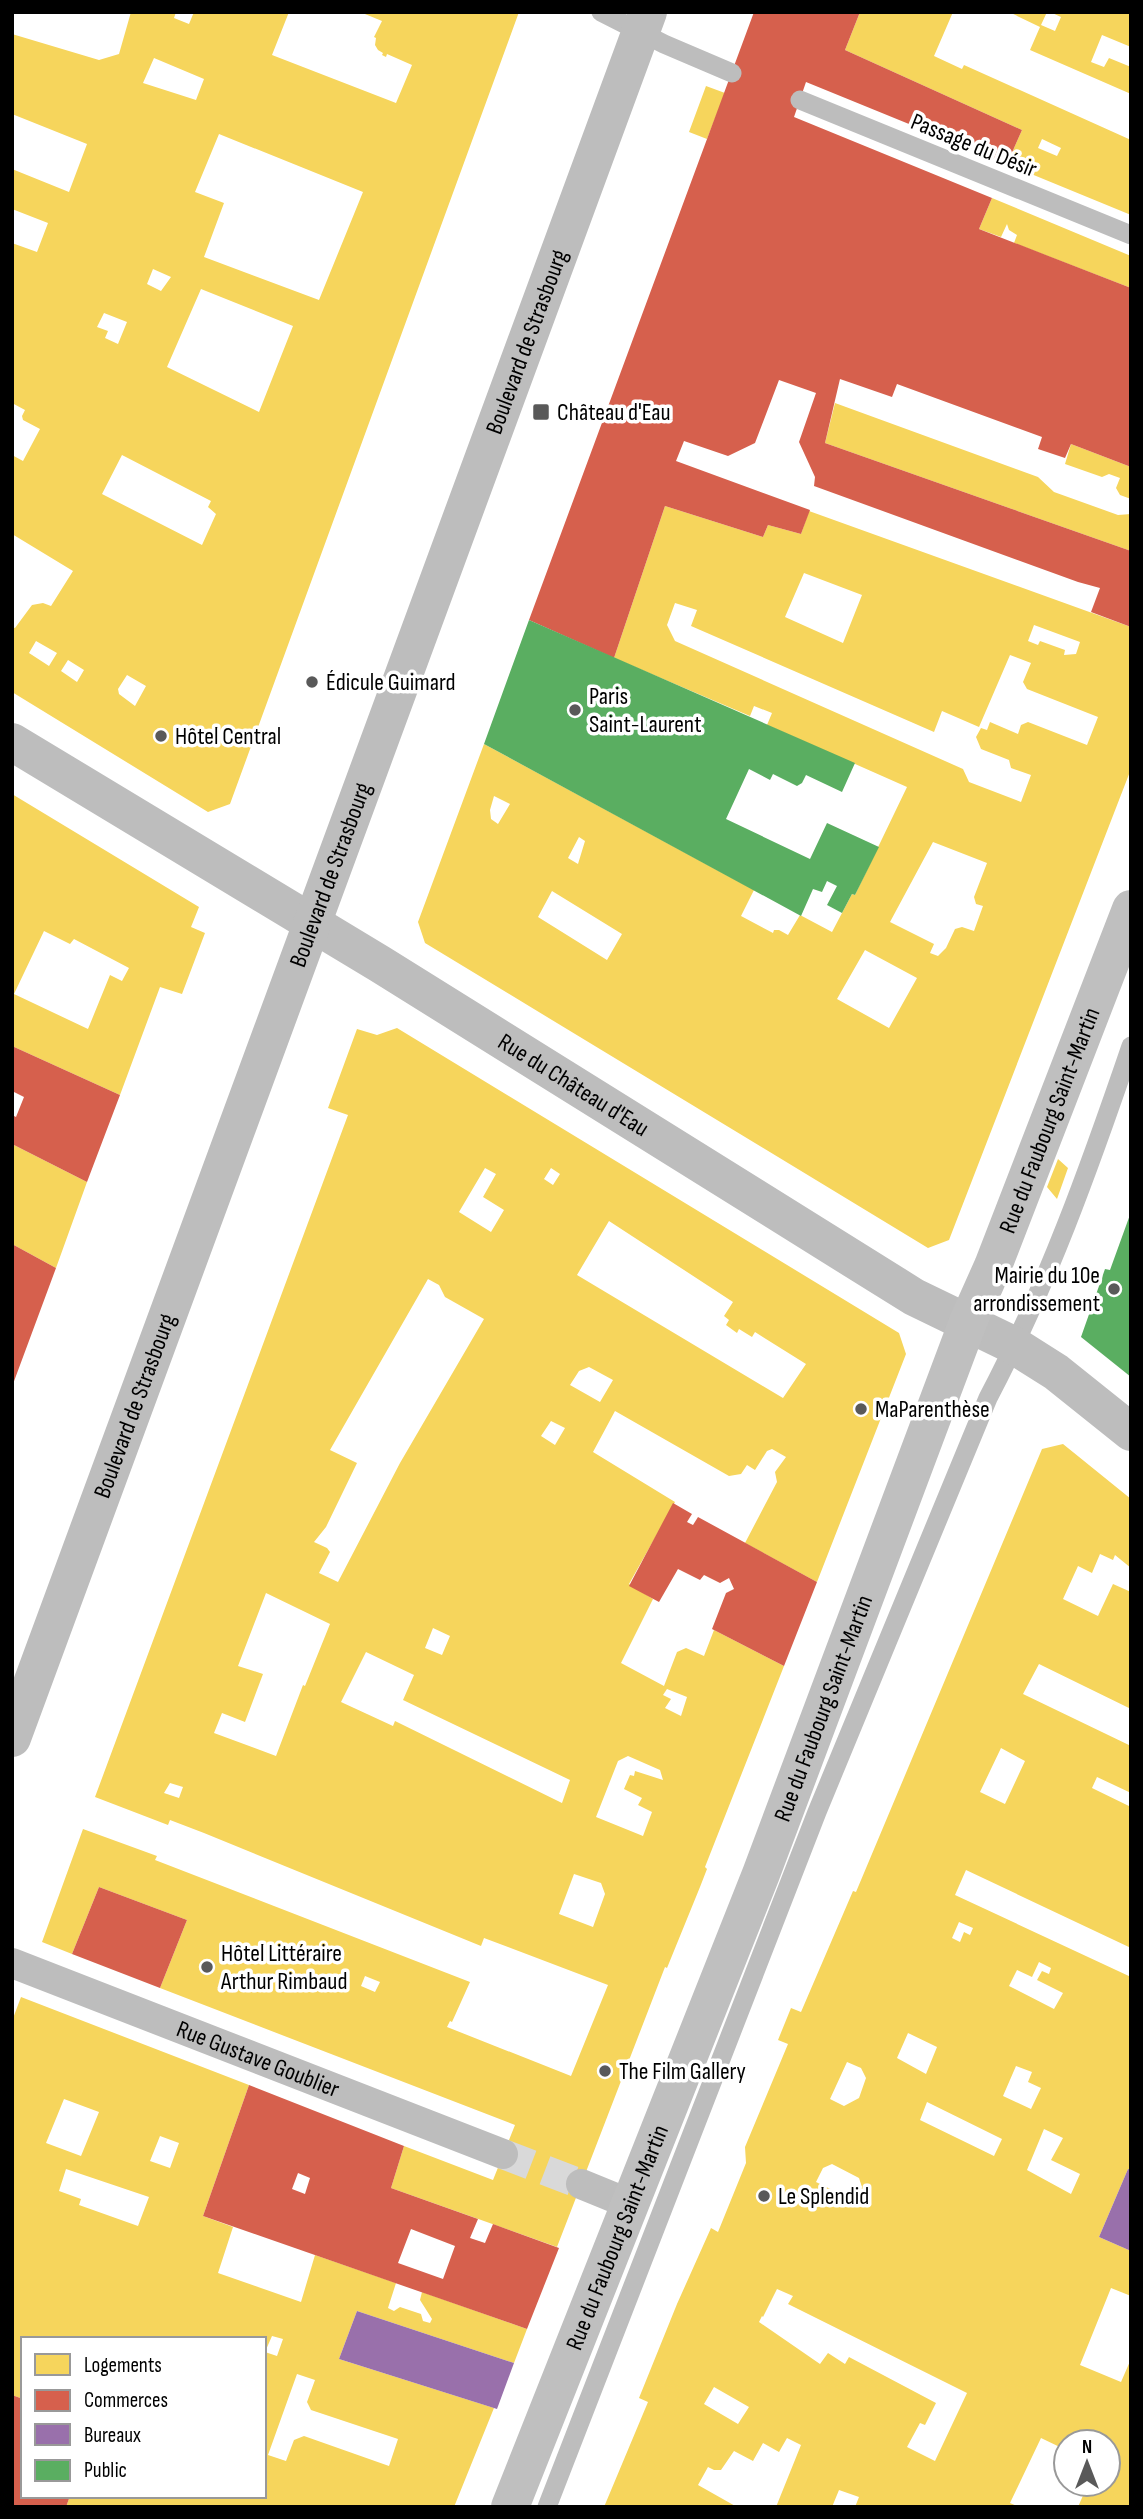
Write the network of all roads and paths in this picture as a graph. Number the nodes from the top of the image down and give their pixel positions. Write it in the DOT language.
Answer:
graph roads {
  1 [pos="601,12"];
  2 [pos="644,22"];
  3 [pos="732,73"];
  4 [pos="800,100"];
  5 [pos="1131,234"];
  6 [pos="12,742"];
  7 [pos="1131,909"];
  8 [pos="312,925"];
  9 [pos="1120,972"];
  10 [pos="1131,1046"];
  11 [pos="968,1322"];
  12 [pos="1015,1346"];
  13 [pos="1131,1432"];
  14 [pos="12,1738"];
  15 [pos="12,1963"];
  16 [pos="503,2154"];
  17 [pos="581,2184"];
  18 [pos="630,2204"];
  19 [pos="510,2507"];
  20 [pos="547,2507"];
  1 -- 2 [label="lane"];
  2 -- 3 [label="lane"];
  2 -- 8 [label="main road, Boulevard de Strasbourg"];
  4 -- 5 [label="lane, Passage du Désir"];
  6 -- 8 [label="main road, Rue du Château d'Eau"];
  7 -- 9 [label="main road, Rue du Faubourg Saint-Martin"];
  8 -- 11 [label="main road, Rue du Château d'Eau"];
  8 -- 14 [label="main road, Boulevard de Strasbourg"];
  9 -- 11 [label="main road, Rue du Faubourg Saint-Martin"];
  10 -- 12 [label="lane, Rue du Faubourg Saint-Martin"];
  11 -- 12 [label="main road, Rue du Château d'Eau"];
  11 -- 18 [label="main road, Rue du Faubourg Saint-Martin"];
  12 -- 13 [label="main road, Rue du Château d'Eau"];
  12 -- 20 [label="lane, Rue du Faubourg Saint-Martin"];
  15 -- 16 [label="street, Rue Gustave Goublier"];
  17 -- 18 [label="street"];
  18 -- 19 [label="main road, Rue du Faubourg Saint-Martin"];
}
